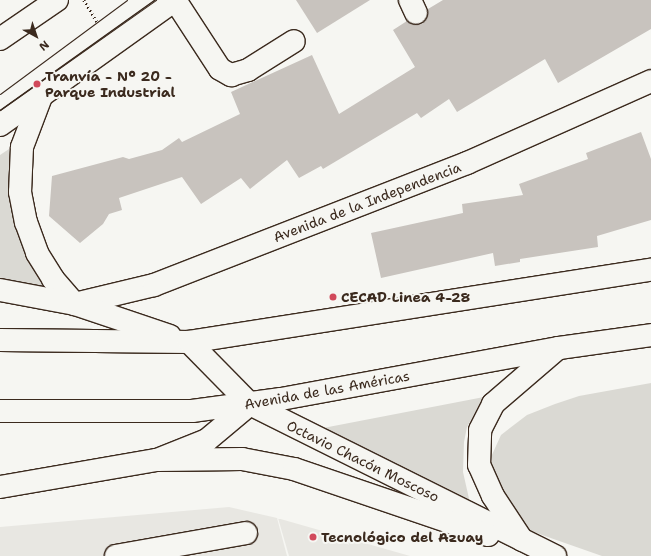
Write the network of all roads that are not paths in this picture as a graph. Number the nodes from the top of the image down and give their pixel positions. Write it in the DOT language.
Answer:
graph roads {
  1 [pos="57,0"];
  2 [pos="175,0"];
  3 [pos="0,39"];
  4 [pos="294,41"];
  5 [pos="651,81"];
  6 [pos="42,94"];
  7 [pos="0,125"];
  8 [pos="651,270"];
  9 [pos="0,290"];
  10 [pos="75,304"];
  11 [pos="651,335"];
  12 [pos="0,340"];
  13 [pos="189,342"];
  14 [pos="559,348"];
  15 [pos="250,404"];
  16 [pos="0,410"];
  17 [pos="157,460"];
  18 [pos="0,487"];
  19 [pos="246,533"];
  20 [pos="522,540"];
  21 [pos="116,556"];
  22 [pos="548,556"];
  23 [pos="555,556"];
  1 -- 3 [label="main road"];
  2 -- 4 [label="main road"];
  2 -- 6 [label="main road"];
  5 -- 10 [label="main road, Avenida de la Independencia"];
  6 -- 7 [label="main road"];
  6 -- 10 [label="main road"];
  8 -- 13 [label="main road"];
  9 -- 10 [label="main road"];
  10 -- 13 [label="main road"];
  11 -- 14 [label="main road, Avenida de las Américas"];
  12 -- 13 [label="main road"];
  13 -- 15 [label="main road, Octavio Chacón Moscoso"];
  14 -- 15 [label="main road, Avenida de las Américas"];
  14 -- 20 [label="main road"];
  15 -- 16 [label="main road, Avenida de las Américas"];
  15 -- 17 [label="main road"];
  15 -- 20 [label="main road, Octavio Chacón Moscoso"];
  17 -- 18 [label="main road"];
  17 -- 22 [label="main road, Octavio Chacón Moscoso"];
  19 -- 21 [label="main road"];
  20 -- 23 [label="main road, Octavio Chacón Moscoso"];
}
